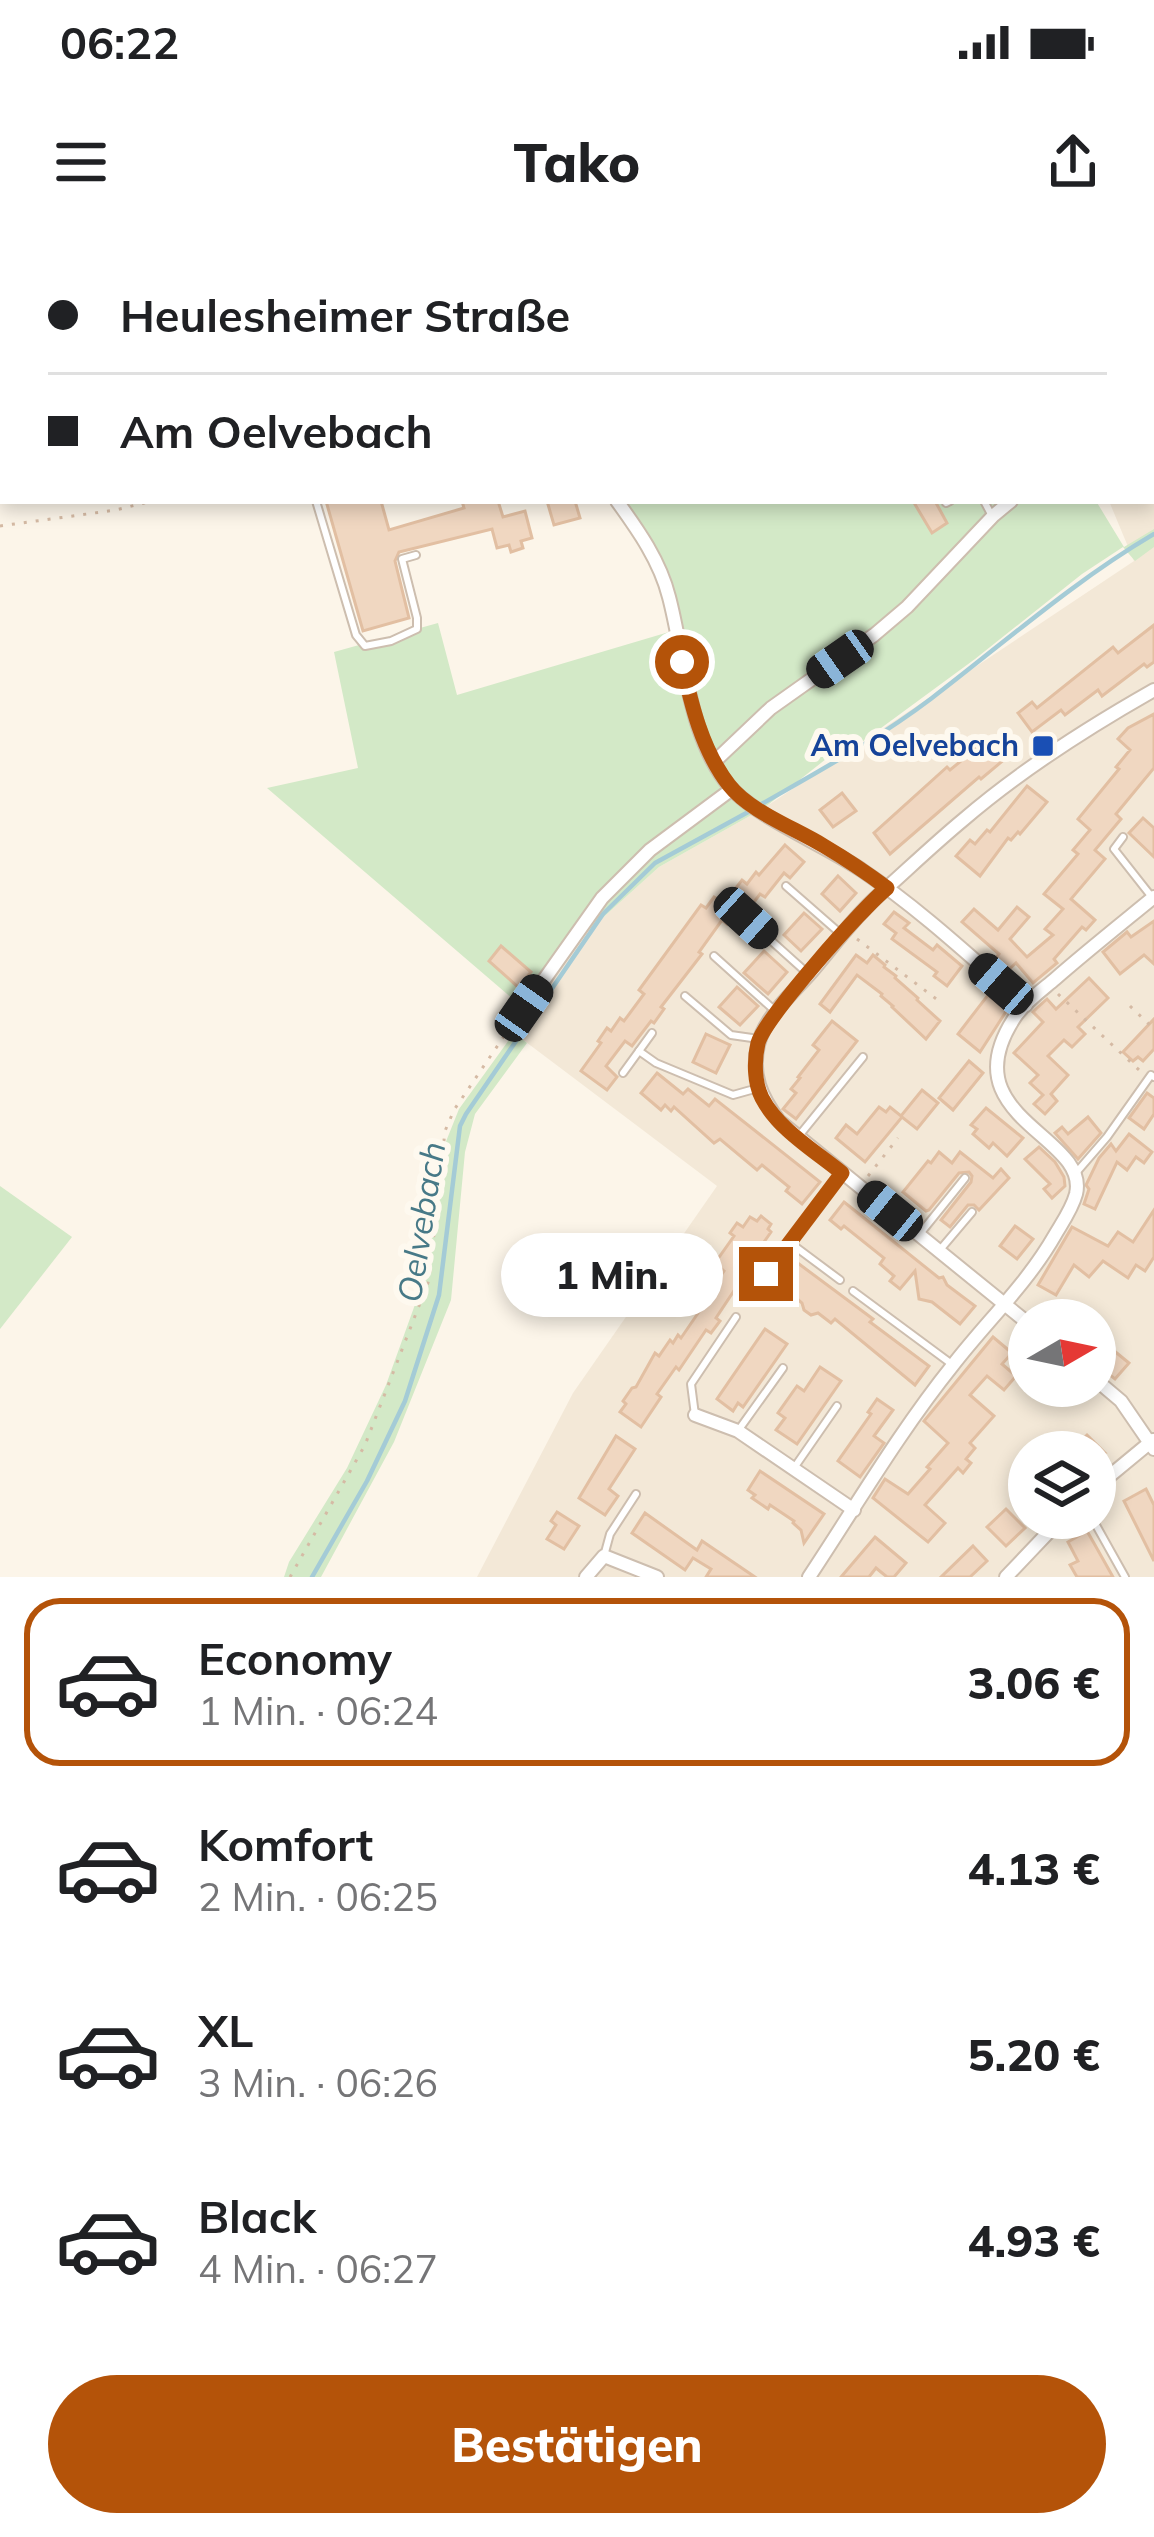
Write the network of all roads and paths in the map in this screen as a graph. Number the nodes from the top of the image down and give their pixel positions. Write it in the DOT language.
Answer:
graph roads {
  1 [pos="140,504"];
  2 [pos="317,504"];
  3 [pos="618,504"];
  4 [pos="986,504"];
  5 [pos="1007,504"];
  6 [pos="992,516"];
  7 [pos="0,526"];
  8 [pos="416,555"];
  9 [pos="1154,690"];
  10 [pos="715,761"];
  11 [pos="732,789"];
  12 [pos="1124,838"];
  13 [pos="786,886"];
  14 [pos="887,888"];
  15 [pos="1154,898"];
  16 [pos="746,918"];
  17 [pos="844,933"];
  18 [pos="714,956"];
  19 [pos="809,975"];
  20 [pos="1048,984"];
  21 [pos="685,996"];
  22 [pos="943,1004"];
  23 [pos="1026,1005"];
  24 [pos="1130,1006"];
  25 [pos="524,1008"];
  26 [pos="776,1012"];
  27 [pos="1154,1029"];
  28 [pos="652,1033"];
  29 [pos="759,1040"];
  30 [pos="639,1051"];
  31 [pos="863,1058"];
  32 [pos="623,1072"];
  33 [pos="1151,1077"];
  34 [pos="758,1088"];
  35 [pos="799,1138"];
  36 [pos="898,1138"];
  37 [pos="842,1173"];
  38 [pos="1075,1174"];
  39 [pos="965,1178"];
  40 [pos="860,1187"];
  41 [pos="971,1212"];
  42 [pos="919,1235"];
  43 [pos="789,1242"];
  44 [pos="939,1251"];
  45 [pos="766,1274"];
  46 [pos="839,1280"];
  47 [pos="854,1291"];
  48 [pos="1005,1304"];
  49 [pos="1008,1306"];
  50 [pos="736,1317"];
  51 [pos="953,1365"];
  52 [pos="783,1368"];
  53 [pos="1116,1397"];
  54 [pos="837,1406"];
  55 [pos="695,1415"];
  56 [pos="738,1431"];
  57 [pos="1153,1444"];
  58 [pos="794,1468"];
  59 [pos="1116,1471"];
  60 [pos="636,1494"];
  61 [pos="854,1510"];
  62 [pos="1042,1539"];
  63 [pos="1104,1539"];
  64 [pos="604,1556"];
  65 [pos="290,1577"];
  66 [pos="586,1577"];
  67 [pos="656,1577"];
  68 [pos="809,1577"];
  69 [pos="1006,1577"];
  70 [pos="1125,1577"];
  1 -- 7 [label="path"];
  2 -- 8 [label="lane"];
  3 -- 10 [label="street"];
  4 -- 6 [label="lane"];
  5 -- 6 [label="street"];
  6 -- 10 [label="street"];
  9 -- 14 [label="street"];
  10 -- 11 [label="street"];
  11 -- 14 [label="street"];
  11 -- 25 [label="street"];
  12 -- 15 [label="lane"];
  13 -- 17 [label="lane"];
  14 -- 17 [label="street"];
  14 -- 23 [label="street"];
  15 -- 20 [label="street"];
  16 -- 19 [label="lane"];
  17 -- 19 [label="street"];
  17 -- 22 [label="path"];
  18 -- 26 [label="lane"];
  19 -- 26 [label="street"];
  20 -- 23 [label="street"];
  20 -- 33 [label="path"];
  21 -- 29 [label="lane"];
  23 -- 38 [label="street"];
  24 -- 27 [label="path"];
  25 -- 65 [label="path"];
  26 -- 29 [label="street"];
  28 -- 30 [label="lane"];
  29 -- 34 [label="street"];
  30 -- 32 [label="lane"];
  30 -- 34 [label="lane"];
  31 -- 35 [label="lane"];
  33 -- 38 [label="lane"];
  34 -- 35 [label="street"];
  35 -- 37 [label="street"];
  36 -- 40 [label="path"];
  37 -- 40 [label="street"];
  37 -- 43 [label="lane"];
  38 -- 48 [label="street"];
  39 -- 42 [label="lane"];
  40 -- 42 [label="street"];
  41 -- 44 [label="lane"];
  42 -- 44 [label="street"];
  43 -- 45 [label="lane"];
  43 -- 46 [label="lane"];
  44 -- 48 [label="street"];
  47 -- 51 [label="lane"];
  48 -- 49 [label="street"];
  48 -- 51 [label="street"];
  50 -- 55 [label="lane"];
  51 -- 61 [label="street"];
  52 -- 56 [label="lane"];
  53 -- 57 [label="street"];
  54 -- 58 [label="lane"];
  55 -- 56 [label="street"];
  56 -- 58 [label="street"];
  57 -- 59 [label="street"];
  58 -- 61 [label="street"];
  60 -- 64 [label="lane"];
  61 -- 68 [label="street"];
  62 -- 69 [label="street"];
  63 -- 70 [label="lane"];
  64 -- 66 [label="street"];
  64 -- 67 [label="street"];
}
